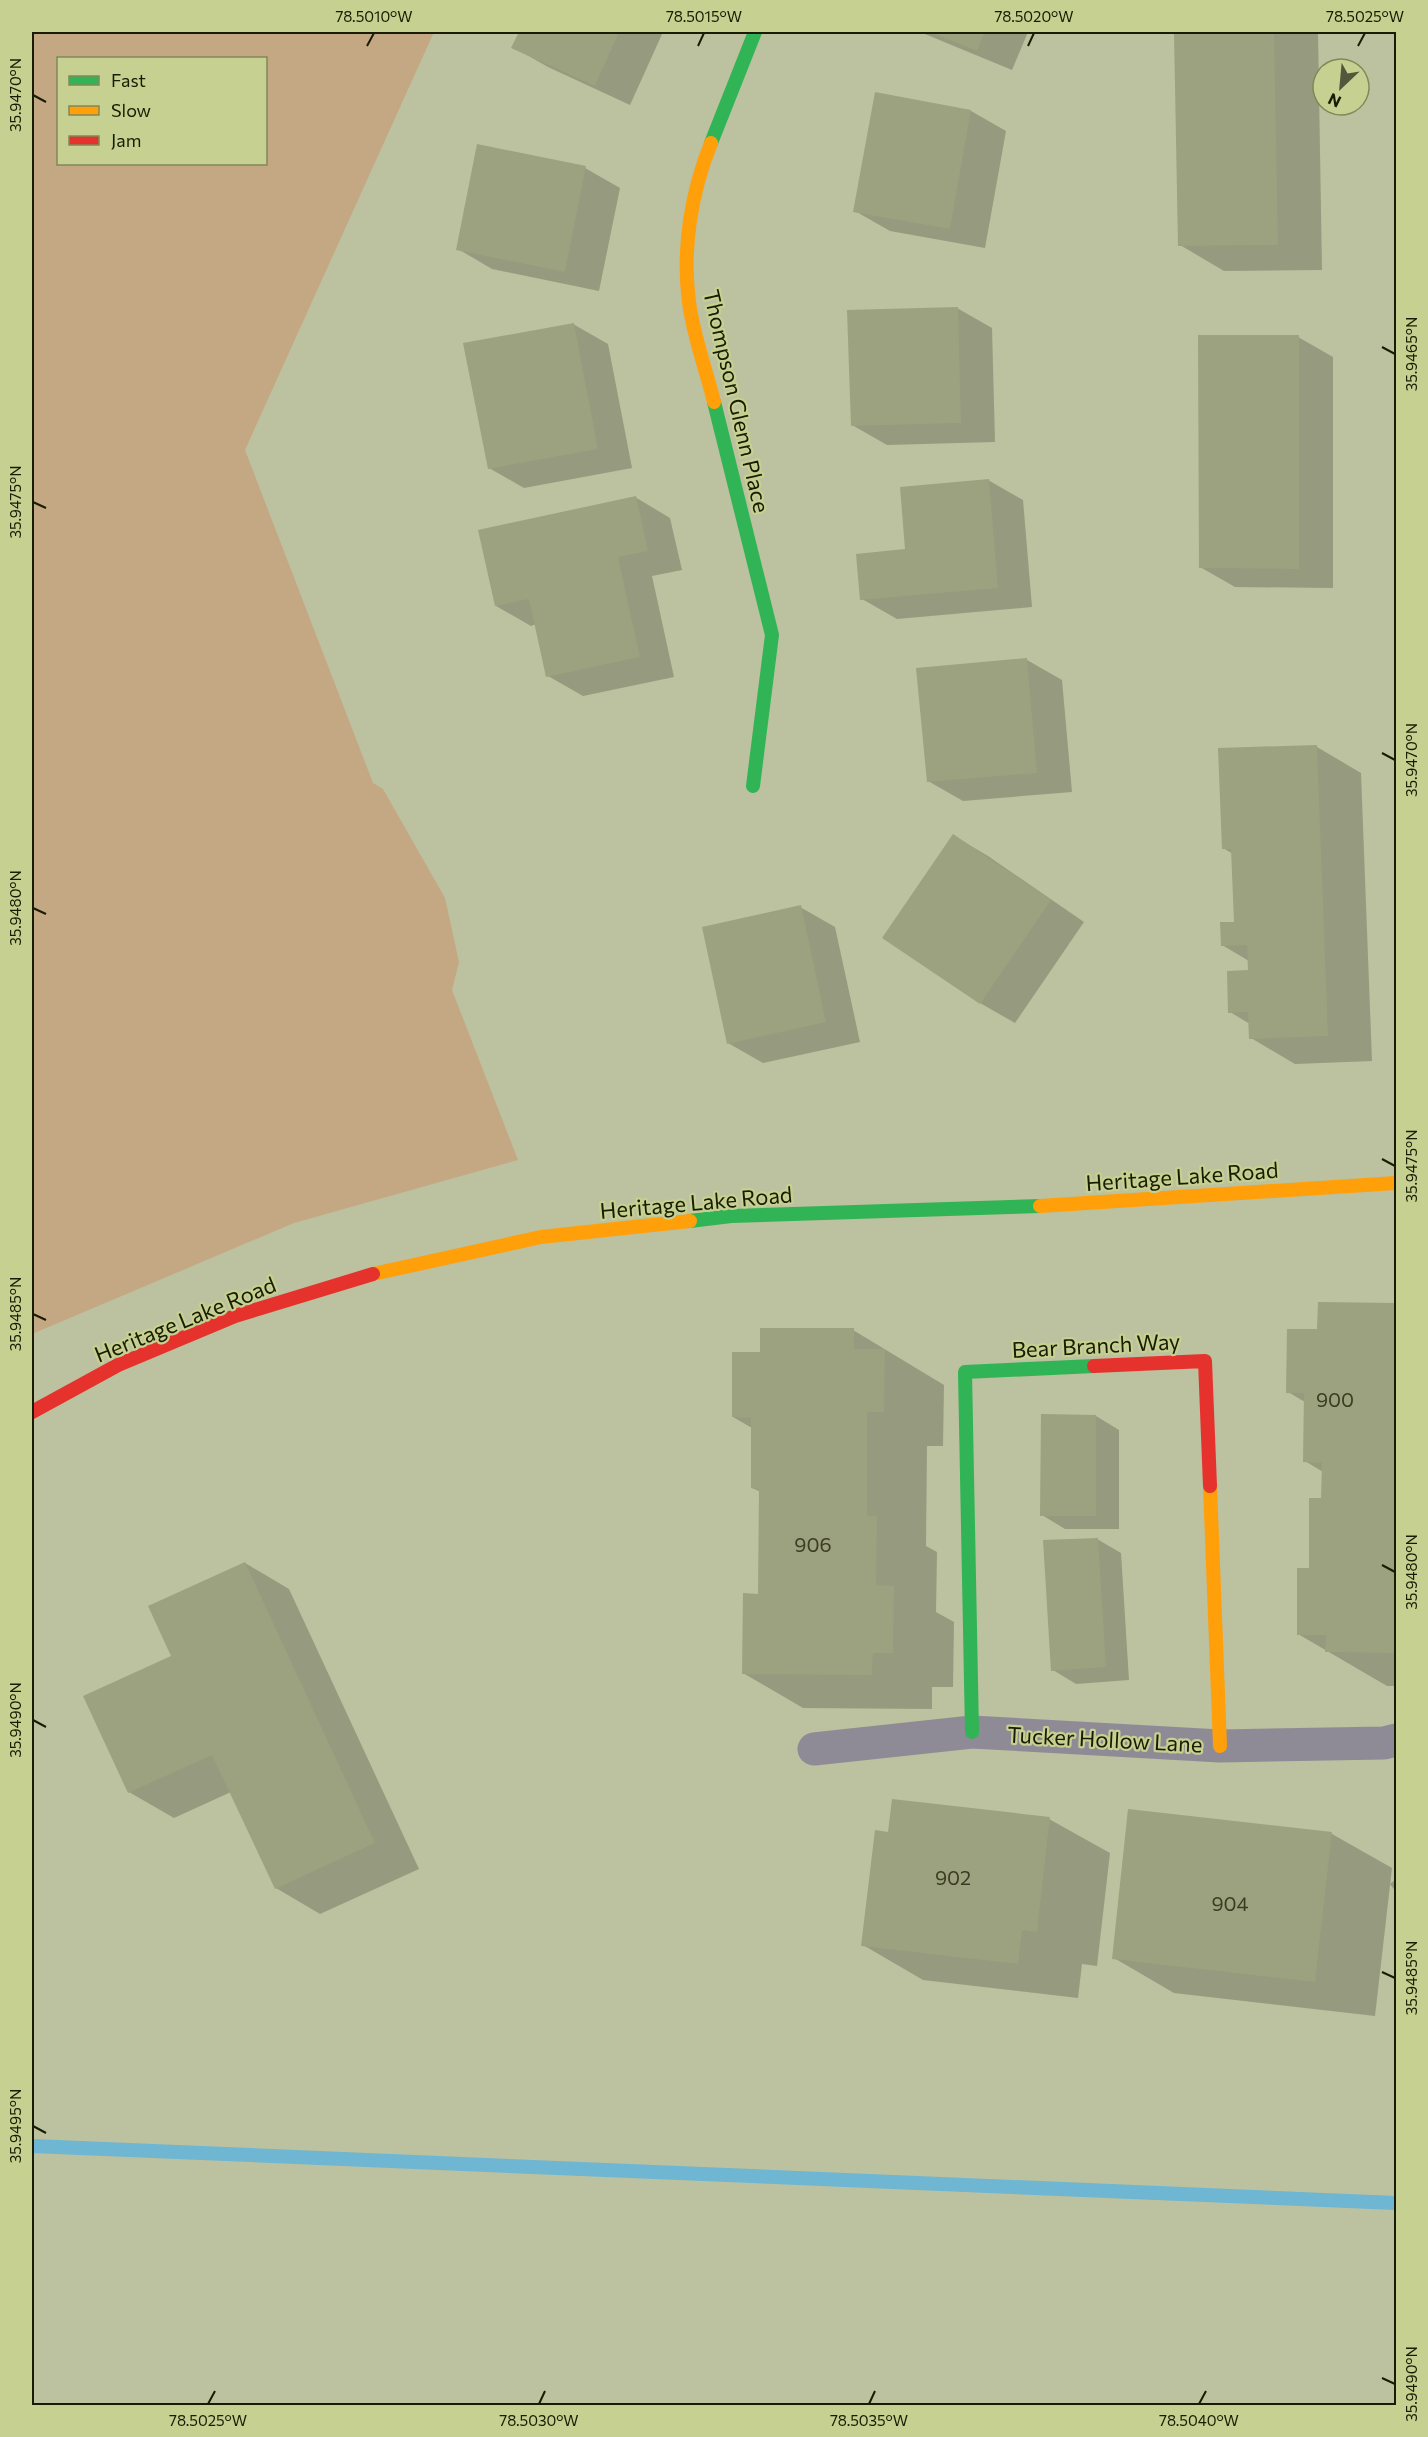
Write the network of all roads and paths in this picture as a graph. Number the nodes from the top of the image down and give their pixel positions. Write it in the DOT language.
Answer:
graph roads {
  1 [pos="754,32"];
  2 [pos="753,786"];
  3 [pos="1396,1183"];
  4 [pos="32,1412"];
  5 [pos="972,1732"];
  6 [pos="1396,1740"];
  7 [pos="1220,1746"];
  8 [pos="814,1749"];
  1 -- 2 [label="street, Thompson Glenn Place"];
  3 -- 4 [label="street, Heritage Lake Road"];
  5 -- 7 [label="street, Tucker Hollow Lane"];
  5 -- 7 [label="street, Bear Branch Way"];
  5 -- 8 [label="street, Tucker Hollow Lane"];
  6 -- 7 [label="street, Tucker Hollow Lane"];
}
